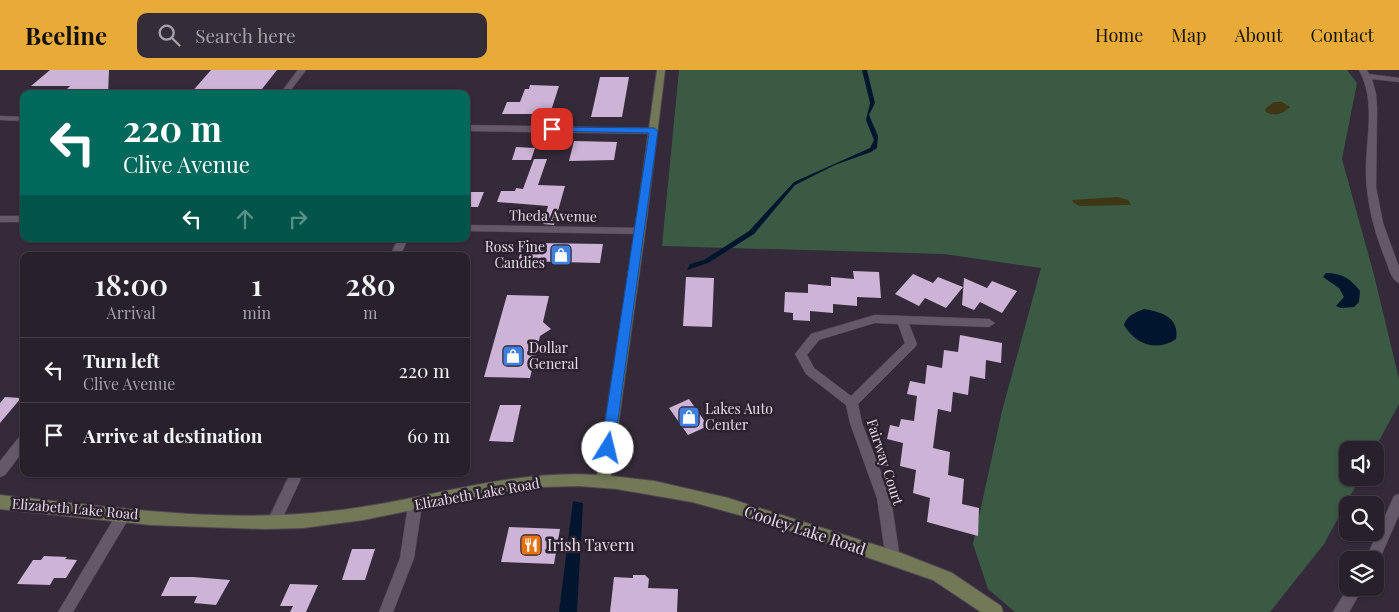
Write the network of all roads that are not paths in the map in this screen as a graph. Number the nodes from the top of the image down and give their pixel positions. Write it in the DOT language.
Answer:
graph roads {
  1 [pos="302,70"];
  2 [pos="662,70"];
  3 [pos="1365,73"];
  4 [pos="1399,80"];
  5 [pos="287,90"];
  6 [pos="0,118"];
  7 [pos="20,119"];
  8 [pos="470,128"];
  9 [pos="654,131"];
  10 [pos="0,219"];
  11 [pos="20,219"];
  12 [pos="470,228"];
  13 [pos="640,231"];
  14 [pos="1399,278"];
  15 [pos="902,319"];
  16 [pos="989,323"];
  17 [pos="852,403"];
  18 [pos="20,445"];
  19 [pos="0,471"];
  20 [pos="295,477"];
  21 [pos="602,480"];
  22 [pos="1399,500"];
  23 [pos="0,502"];
  24 [pos="415,505"];
  25 [pos="124,514"];
  26 [pos="274,522"];
  27 [pos="1376,551"];
  28 [pos="893,559"];
  29 [pos="1351,596"];
  30 [pos="66,612"];
  31 [pos="386,612"];
  32 [pos="994,612"];
  33 [pos="1340,612"];
  1 -- 5 [label="street"];
  2 -- 9 [label="main road"];
  3 -- 4 [label="street"];
  3 -- 14 [label="street"];
  6 -- 7 [label="street"];
  8 -- 9 [label="street"];
  9 -- 13 [label="main road"];
  10 -- 11 [label="street"];
  12 -- 13 [label="street, Theda Avenue"];
  13 -- 21 [label="main road"];
  15 -- 16 [label="street"];
  15 -- 17 [label="street"];
  15 -- 17 [label="street"];
  17 -- 28 [label="street, Fairway Court"];
  18 -- 19 [label="street"];
  20 -- 26 [label="street"];
  21 -- 24 [label="main road, Elizabeth Lake Road"];
  21 -- 28 [label="main road, Cooley Lake Road"];
  22 -- 27 [label="street"];
  23 -- 25 [label="main road, Elizabeth Lake Road"];
  24 -- 26 [label="main road, Elizabeth Lake Road"];
  24 -- 31 [label="street"];
  25 -- 26 [label="main road, Elizabeth Lake Road"];
  25 -- 30 [label="street"];
  28 -- 32 [label="main road, Cooley Lake Road"];
  29 -- 33 [label="street"];
}
